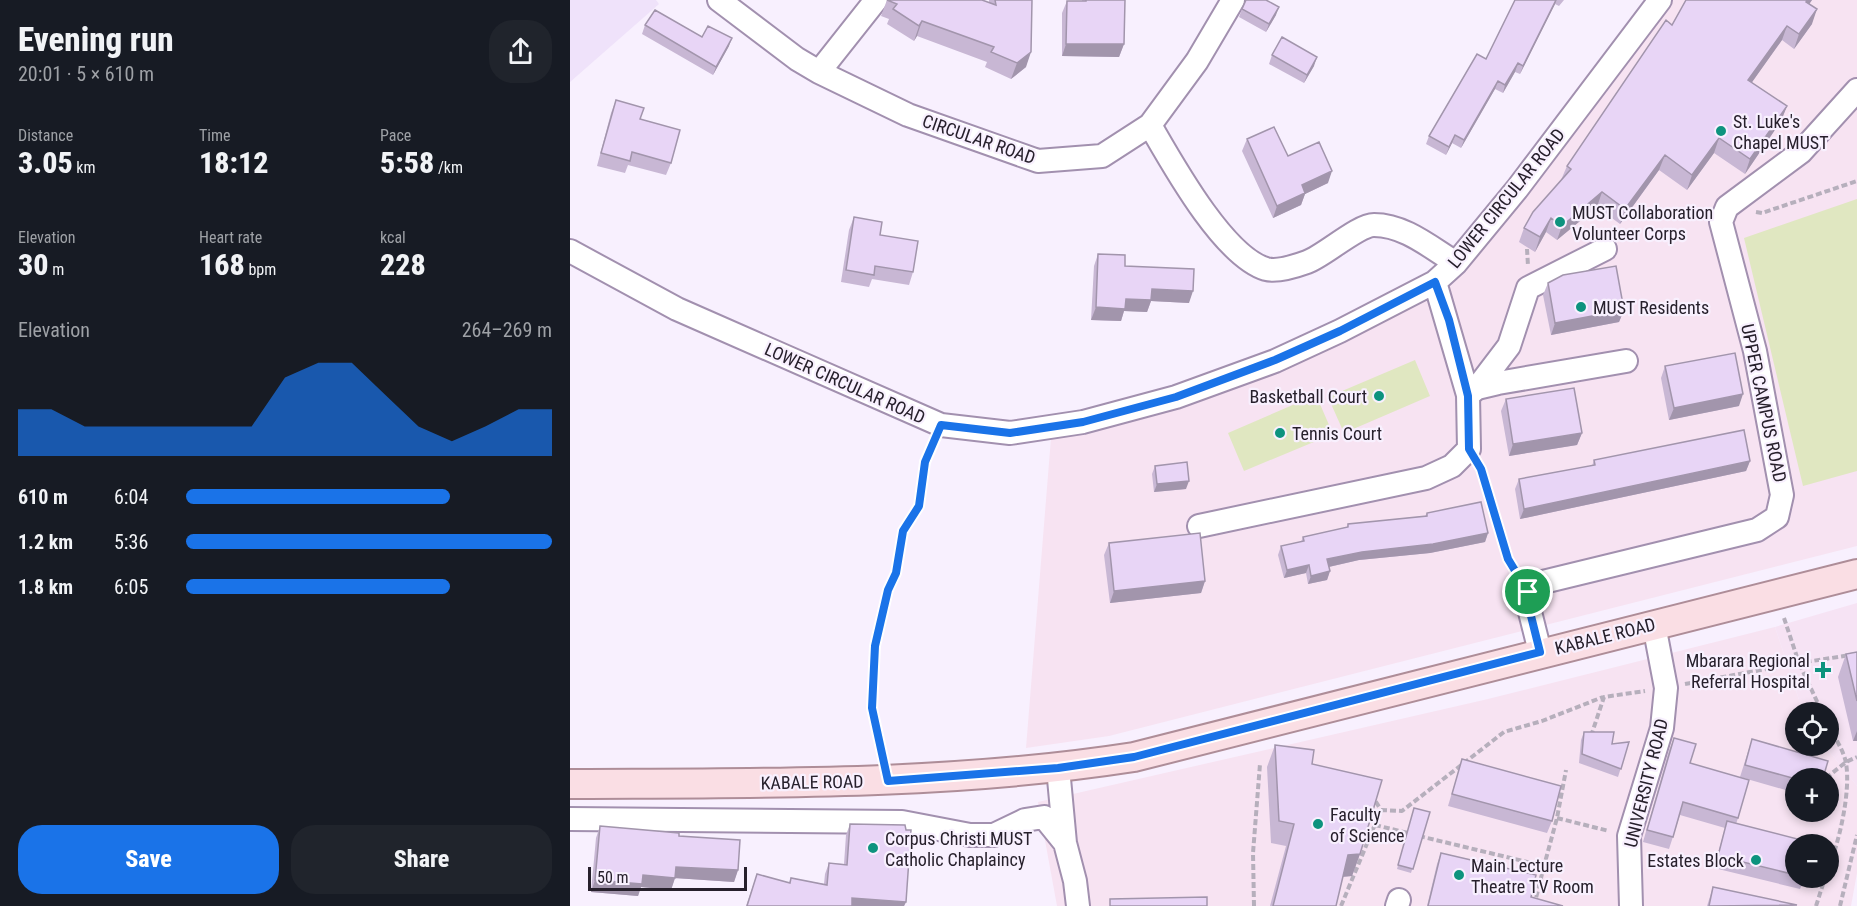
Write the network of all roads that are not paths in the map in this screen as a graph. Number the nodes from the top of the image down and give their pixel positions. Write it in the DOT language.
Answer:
graph roads {
  1 [pos="719,0"];
  2 [pos="876,0"];
  3 [pos="1233,0"];
  4 [pos="1659,0"];
  5 [pos="819,72"];
  6 [pos="1857,90"];
  7 [pos="1150,125"];
  8 [pos="1605,249"];
  9 [pos="570,251"];
  10 [pos="1456,263"];
  11 [pos="1435,282"];
  12 [pos="1626,360"];
  13 [pos="1473,392"];
  14 [pos="1199,526"];
  15 [pos="1857,574"];
  16 [pos="1654,625"];
  17 [pos="1540,652"];
  18 [pos="1058,768"];
  19 [pos="570,784"];
  20 [pos="570,819"];
  21 [pos="1065,843"];
  22 [pos="1078,906"];
  23 [pos="1630,906"];
  1 -- 5 [label="street, CIRCULAR ROAD"];
  2 -- 5 [label="street"];
  3 -- 7 [label="street, CIRCULAR ROAD"];
  4 -- 10 [label="street, LOWER CIRCULAR ROAD"];
  5 -- 7 [label="street, CIRCULAR ROAD"];
  6 -- 17 [label="street, UPPER CAMPUS ROAD"];
  7 -- 10 [label="street"];
  8 -- 13 [label="street"];
  9 -- 11 [label="street, LOWER CIRCULAR ROAD"];
  10 -- 11 [label="street, LOWER CIRCULAR ROAD"];
  11 -- 13 [label="street"];
  12 -- 13 [label="street"];
  13 -- 14 [label="street"];
  15 -- 16 [label="main road, KABALE ROAD"];
  16 -- 17 [label="main road, KABALE ROAD"];
  16 -- 23 [label="street, UNIVERSITY ROAD"];
  17 -- 18 [label="main road, KABALE ROAD"];
  18 -- 19 [label="main road, KABALE ROAD"];
  18 -- 21 [label="street"];
  20 -- 21 [label="street"];
  21 -- 22 [label="street"];
}
